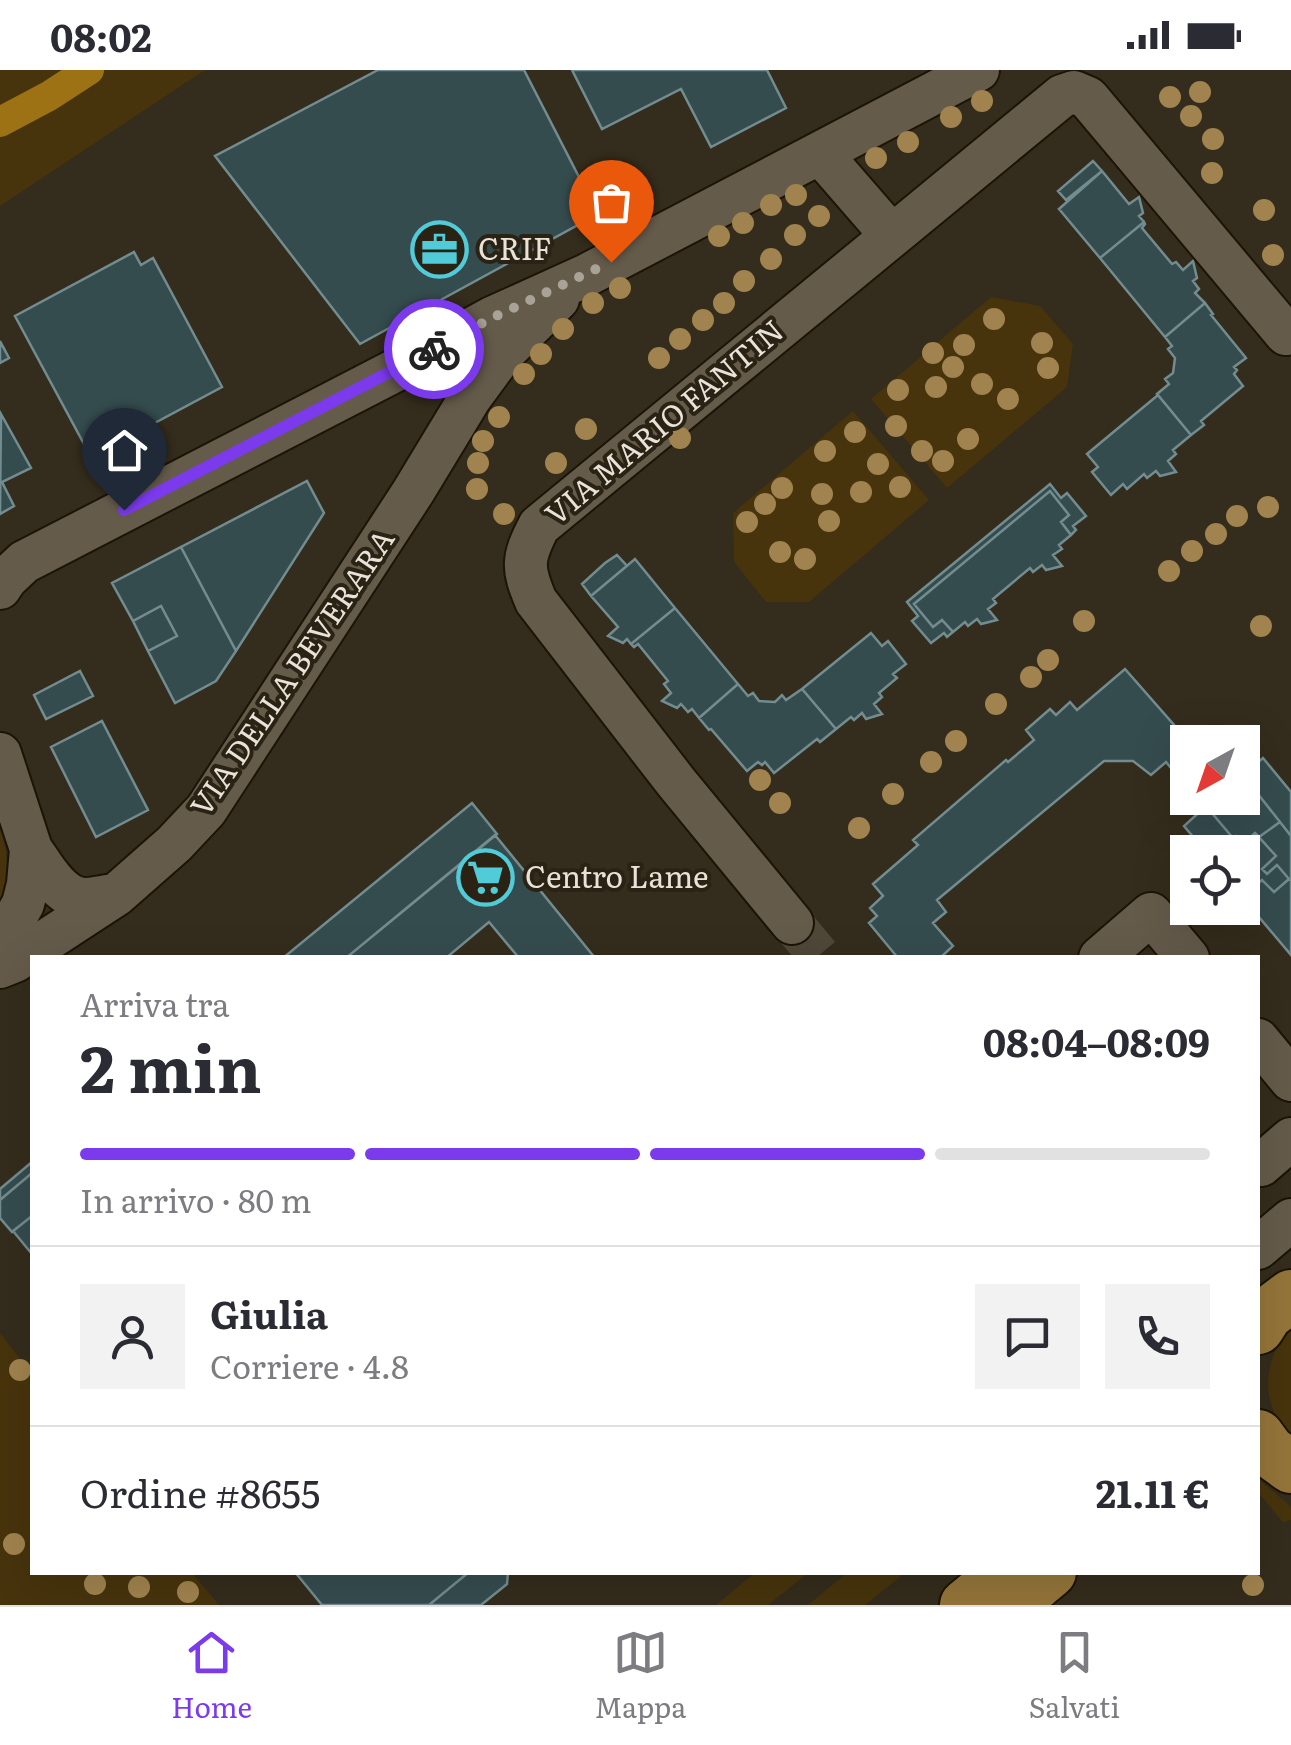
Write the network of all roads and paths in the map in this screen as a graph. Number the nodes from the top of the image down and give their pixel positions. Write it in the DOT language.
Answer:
graph roads {
  1 [pos="978,70"];
  2 [pos="820,153"];
  3 [pos="892,236"];
  4 [pos="585,276"];
  5 [pos="1286,334"];
  6 [pos="400,368"];
  7 [pos="449,432"];
  8 [pos="0,588"];
  9 [pos="0,754"];
  10 [pos="31,850"];
  11 [pos="116,895"];
  12 [pos="792,923"];
  13 [pos="0,945"];
  14 [pos="1104,955"];
  15 [pos="1186,955"];
  16 [pos="0,966"];
  17 [pos="1260,1042"];
  18 [pos="1291,1080"];
  19 [pos="1291,1140"];
  20 [pos="1260,1163"];
  21 [pos="1291,1220"];
  22 [pos="1260,1246"];
  23 [pos="1291,1296"];
  24 [pos="1260,1325"];
  25 [pos="1002,1575"];
  26 [pos="1046,1575"];
  27 [pos="966,1605"];
  28 [pos="1010,1605"];
  1 -- 2 [label="street, VIA DELLA BEVERARA"];
  2 -- 3 [label="street"];
  2 -- 4 [label="street, VIA DELLA BEVERARA"];
  3 -- 5 [label="street, VIA MARIO FANTIN"];
  3 -- 12 [label="street, VIA MARIO FANTIN"];
  4 -- 6 [label="street, VIA DELLA BEVERARA"];
  4 -- 7 [label="street, VIA DELLA BEVERARA"];
  6 -- 7 [label="street"];
  6 -- 8 [label="street, VIA DELLA BEVERARA"];
  7 -- 11 [label="street, VIA DELLA BEVERARA"];
  9 -- 10 [label="street"];
  10 -- 11 [label="street"];
  10 -- 13 [label="street"];
  11 -- 16 [label="street, VIA DELLA BEVERARA"];
  14 -- 15 [label="street"];
  17 -- 18 [label="street"];
  19 -- 20 [label="street"];
  21 -- 22 [label="street"];
  23 -- 24 [label="main road"];
  25 -- 27 [label="main road"];
  26 -- 28 [label="main road"];
}
